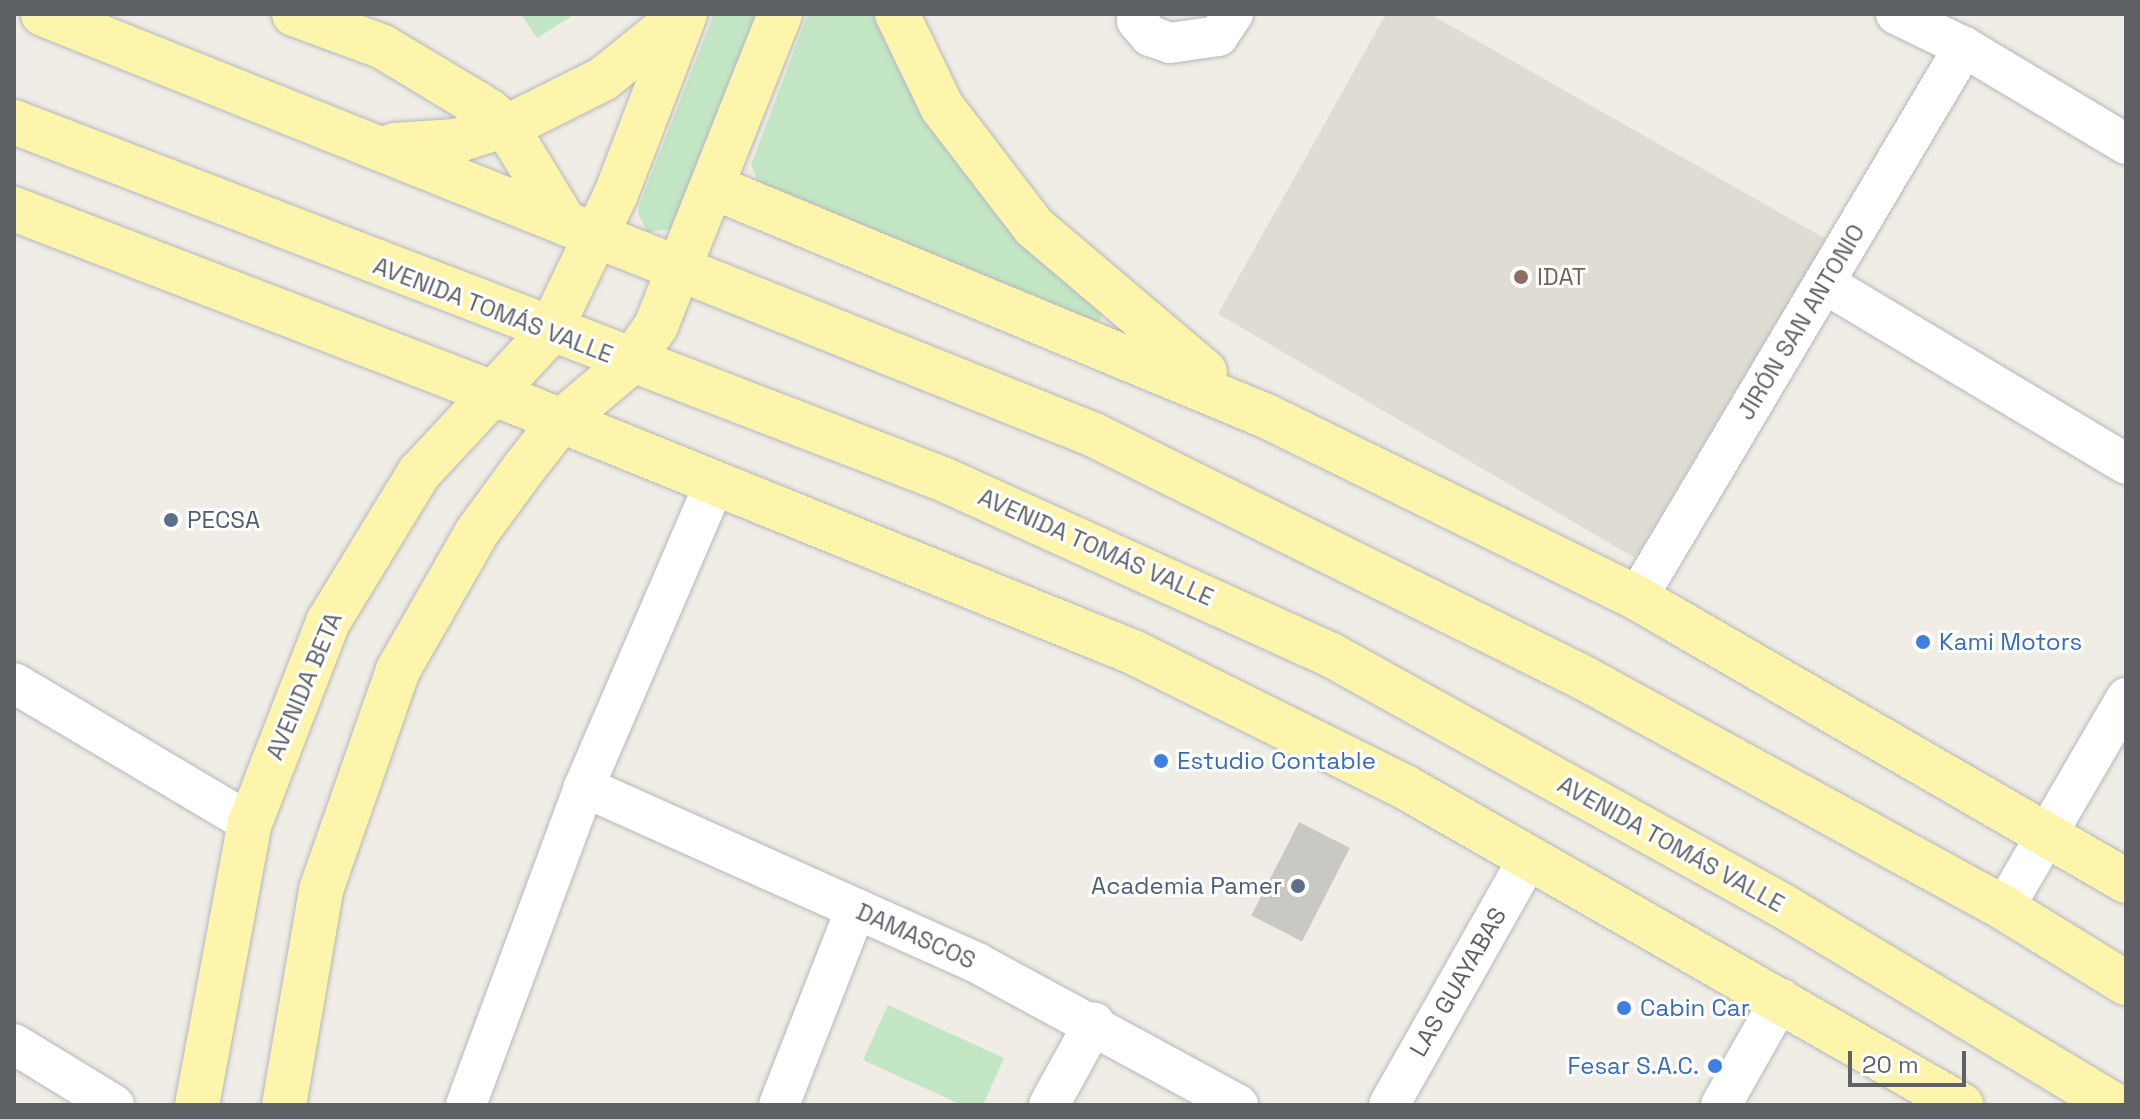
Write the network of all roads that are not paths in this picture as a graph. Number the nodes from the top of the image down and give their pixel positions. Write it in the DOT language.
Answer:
graph roads {
  1 [pos="43,14"];
  2 [pos="294,14"];
  3 [pos="684,14"];
  4 [pos="780,14"];
  5 [pos="897,14"];
  6 [pos="1139,14"];
  7 [pos="1233,14"];
  8 [pos="1896,14"];
  9 [pos="1964,47"];
  10 [pos="14,122"];
  11 [pos="506,126"];
  12 [pos="2119,127"];
  13 [pos="379,145"];
  14 [pos="713,187"];
  15 [pos="14,209"];
  16 [pos="581,230"];
  17 [pos="682,271"];
  18 [pos="1824,283"];
  19 [pos="549,333"];
  20 [pos="630,363"];
  21 [pos="490,392"];
  22 [pos="1266,416"];
  23 [pos="560,422"];
  24 [pos="2126,464"];
  25 [pos="715,483"];
  26 [pos="1637,598"];
  27 [pos="14,683"];
  28 [pos="2126,698"];
  29 [pos="584,787"];
  30 [pos="250,823"];
  31 [pos="2045,832"];
  32 [pos="1528,859"];
  33 [pos="2126,881"];
  34 [pos="2004,908"];
  35 [pos="856,909"];
  36 [pos="2126,983"];
  37 [pos="1781,999"];
  38 [pos="1094,1023"];
  39 [pos="14,1044"];
  40 [pos="114,1105"];
  41 [pos="197,1105"];
  42 [pos="284,1105"];
  43 [pos="466,1105"];
  44 [pos="779,1105"];
  45 [pos="1049,1105"];
  46 [pos="1238,1105"];
  47 [pos="1389,1105"];
  48 [pos="1721,1105"];
  49 [pos="1961,1105"];
  50 [pos="2114,1105"];
  1 -- 13 [label="main road"];
  2 -- 11 [label="main road"];
  3 -- 11 [label="main road"];
  3 -- 16 [label="main road, AVENIDA BETA"];
  4 -- 14 [label="main road"];
  5 -- 22 [label="main road"];
  6 -- 7 [label="street"];
  8 -- 9 [label="street"];
  9 -- 12 [label="street"];
  9 -- 18 [label="street, JIRÓN SAN ANTONIO"];
  10 -- 19 [label="main road, AVENIDA TOMÁS VALLE"];
  11 -- 13 [label="main road"];
  11 -- 16 [label="main road"];
  13 -- 16 [label="main road"];
  14 -- 17 [label="main road"];
  14 -- 22 [label="main road"];
  15 -- 21 [label="main road"];
  16 -- 17 [label="main road"];
  16 -- 19 [label="main road, AVENIDA BETA"];
  17 -- 20 [label="main road"];
  17 -- 34 [label="main road"];
  18 -- 24 [label="street"];
  18 -- 26 [label="street, JIRÓN SAN ANTONIO"];
  19 -- 20 [label="main road, AVENIDA TOMÁS VALLE"];
  19 -- 21 [label="main road, AVENIDA BETA"];
  20 -- 23 [label="main road"];
  20 -- 50 [label="main road, AVENIDA TOMÁS VALLE"];
  21 -- 23 [label="main road"];
  21 -- 30 [label="main road, AVENIDA BETA"];
  22 -- 26 [label="main road"];
  23 -- 25 [label="main road"];
  23 -- 42 [label="main road"];
  25 -- 29 [label="street"];
  25 -- 32 [label="main road"];
  26 -- 31 [label="main road"];
  27 -- 30 [label="street"];
  28 -- 31 [label="street"];
  29 -- 35 [label="street, DAMASCOS"];
  29 -- 43 [label="street"];
  30 -- 41 [label="main road, AVENIDA BETA"];
  31 -- 33 [label="main road"];
  31 -- 34 [label="street"];
  32 -- 37 [label="main road"];
  32 -- 47 [label="street, LAS GUAYABAS"];
  34 -- 36 [label="main road"];
  35 -- 38 [label="street, DAMASCOS"];
  35 -- 44 [label="street"];
  37 -- 48 [label="street"];
  37 -- 49 [label="main road"];
  38 -- 45 [label="street"];
  38 -- 46 [label="street, DAMASCOS"];
  39 -- 40 [label="street"];
}
